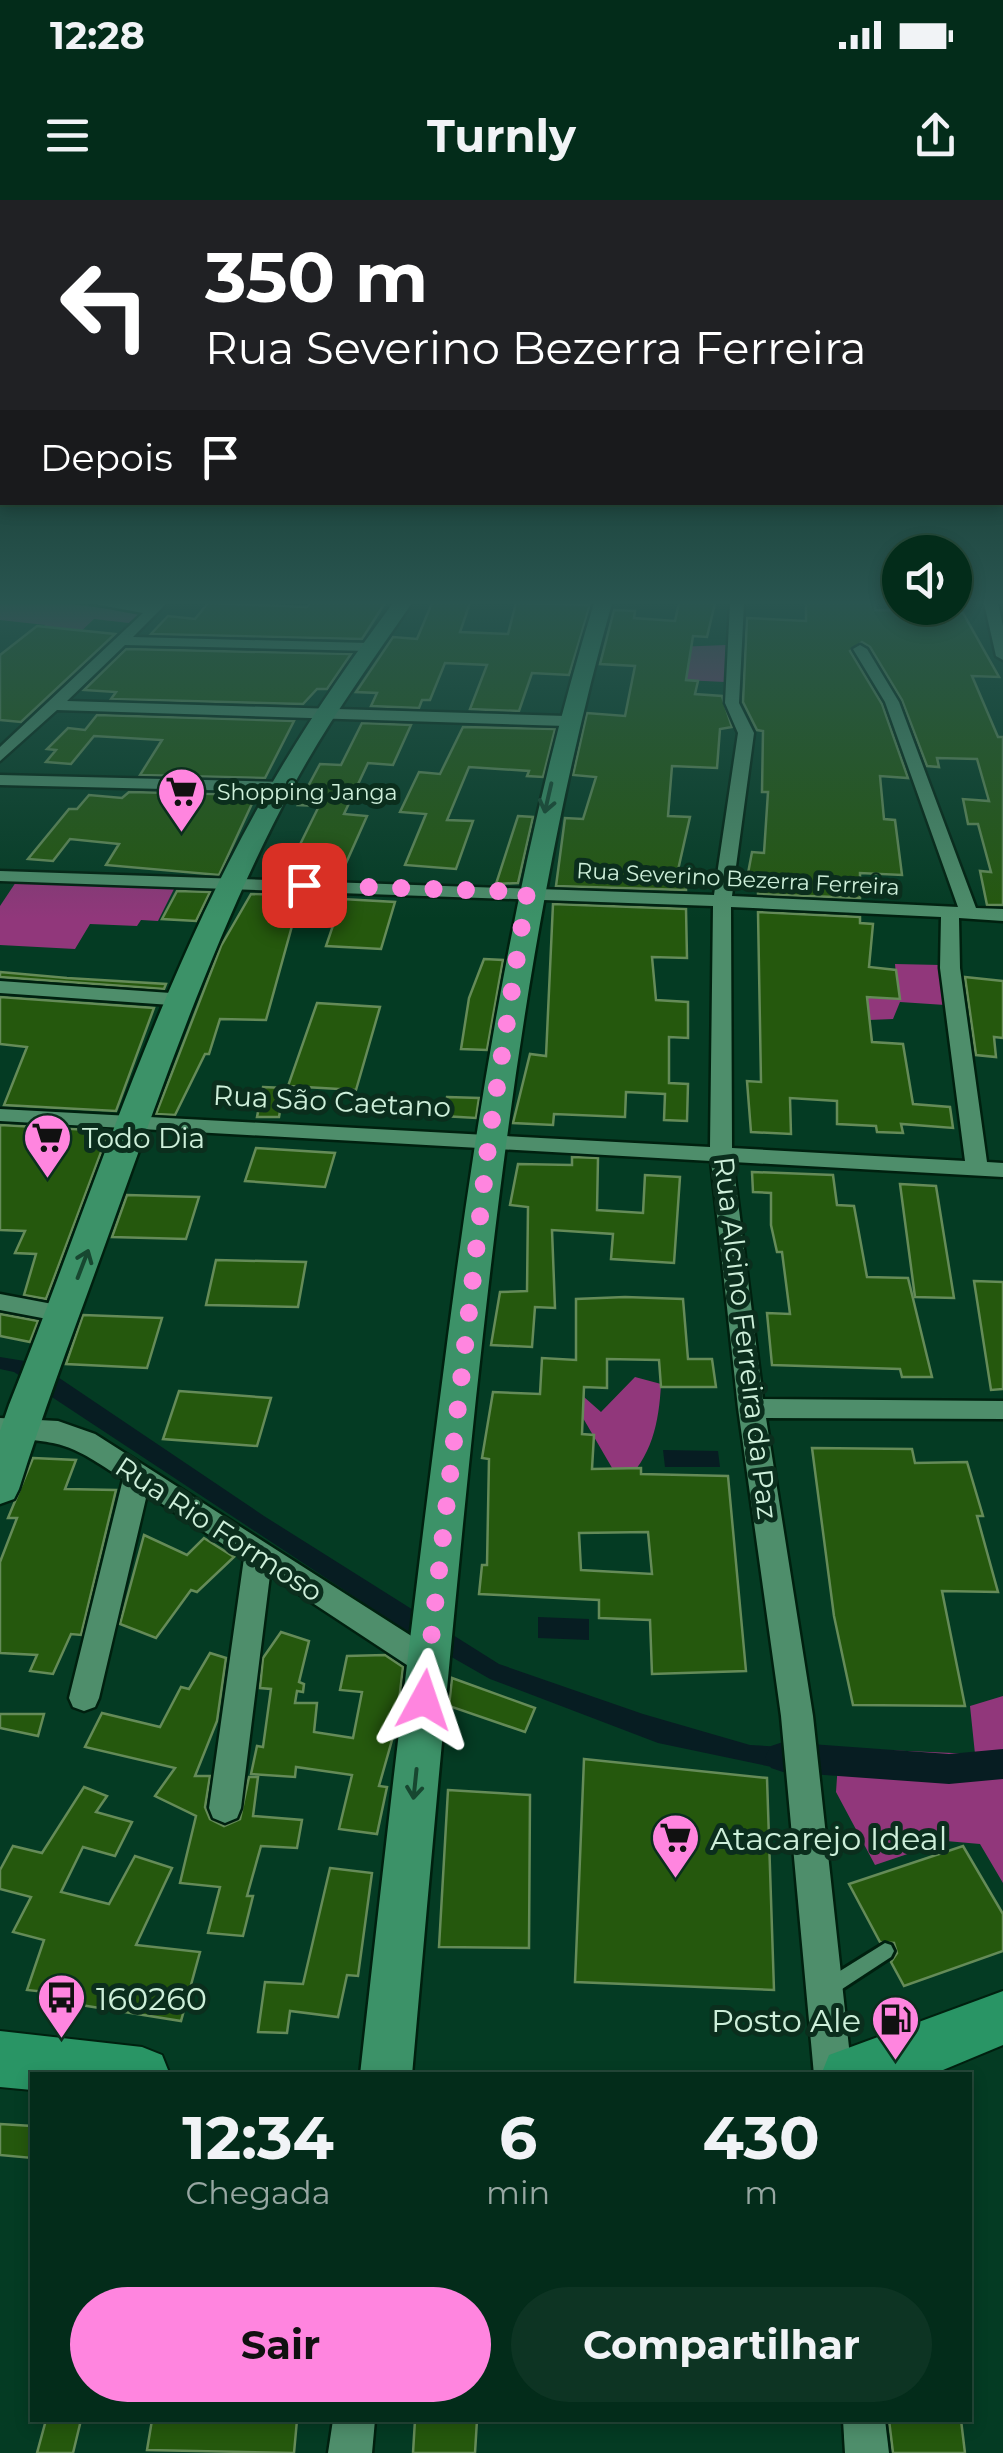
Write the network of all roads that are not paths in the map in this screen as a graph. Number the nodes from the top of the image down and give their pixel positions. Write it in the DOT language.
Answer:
graph roads {
  1 [pos="51,708"];
  2 [pos="196,708"];
  3 [pos="328,708"];
  4 [pos="570,708"];
  5 [pos="735,708"];
  6 [pos="894,708"];
  7 [pos="326,711"];
  8 [pos="566,721"];
  9 [pos="0,756"];
  10 [pos="0,780"];
  11 [pos="282,787"];
  12 [pos="0,876"];
  13 [pos="230,883"];
  14 [pos="527,892"];
  15 [pos="722,900"];
  16 [pos="959,913"];
  17 [pos="1003,916"];
  18 [pos="0,987"];
  19 [pos="185,1000"];
  20 [pos="0,1115"];
  21 [pos="137,1121"];
  22 [pos="489,1139"];
  23 [pos="721,1152"];
  24 [pos="977,1168"];
  25 [pos="1003,1170"];
  26 [pos="0,1302"];
  27 [pos="63,1314"];
  28 [pos="751,1408"];
  29 [pos="1003,1410"];
  30 [pos="15,1421"];
  31 [pos="138,1475"];
  32 [pos="0,1489"];
  33 [pos="258,1557"];
  34 [pos="429,1644"];
  35 [pos="84,1698"];
  36 [pos="225,1808"];
  37 [pos="885,1950"];
  38 [pos="824,1991"];
  39 [pos="1003,2018"];
  40 [pos="0,2058"];
  41 [pos="117,2072"];
  42 [pos="386,2072"];
  43 [pos="832,2072"];
  44 [pos="860,2072"];
  45 [pos="354,2422"];
  46 [pos="864,2422"];
  47 [pos="350,2453"];
  48 [pos="867,2453"];
  1 -- 9 [label="street"];
  2 -- 7 [label="street"];
  3 -- 7 [label="main road"];
  4 -- 8 [label="main road"];
  5 -- 15 [label="street, Rua Alcino Ferreira da Paz"];
  6 -- 16 [label="street"];
  7 -- 8 [label="street"];
  7 -- 11 [label="main road"];
  8 -- 14 [label="main road, one-way"];
  10 -- 11 [label="street"];
  11 -- 13 [label="main road"];
  12 -- 13 [label="street, Rua Severino Bezerra Ferreira"];
  13 -- 14 [label="street, Rua Severino Bezerra Ferreira"];
  13 -- 19 [label="main road"];
  14 -- 15 [label="street, Rua Severino Bezerra Ferreira"];
  14 -- 22 [label="main road"];
  15 -- 16 [label="street, Rua Severino Bezerra Ferreira"];
  15 -- 23 [label="street, Rua Alcino Ferreira da Paz"];
  16 -- 17 [label="street, Rua Severino Bezerra Ferreira"];
  16 -- 24 [label="street"];
  18 -- 19 [label="street"];
  19 -- 21 [label="main road"];
  20 -- 21 [label="street, Rua São Caetano"];
  21 -- 22 [label="street, Rua São Caetano"];
  27 -- 21 [label="main road, one-way"];
  22 -- 23 [label="street, Rua São Caetano"];
  22 -- 34 [label="main road"];
  23 -- 24 [label="street, Rua São Caetano"];
  23 -- 28 [label="street, Rua Alcino Ferreira da Paz"];
  24 -- 25 [label="street, Rua São Caetano"];
  26 -- 27 [label="street"];
  27 -- 30 [label="main road"];
  28 -- 29 [label="street"];
  28 -- 38 [label="street, Rua Alcino Ferreira da Paz"];
  30 -- 31 [label="street, Rua Rio Formoso"];
  30 -- 32 [label="main road"];
  31 -- 33 [label="street, Rua Rio Formoso"];
  31 -- 35 [label="street"];
  33 -- 34 [label="street, Rua Rio Formoso"];
  33 -- 36 [label="street"];
  34 -- 42 [label="main road, one-way"];
  37 -- 38 [label="lane"];
  38 -- 43 [label="street, Rua Alcino Ferreira da Paz"];
  39 -- 44 [label="main road"];
  40 -- 41 [label="main road"];
  45 -- 47 [label="street"];
  46 -- 48 [label="street"];
}
